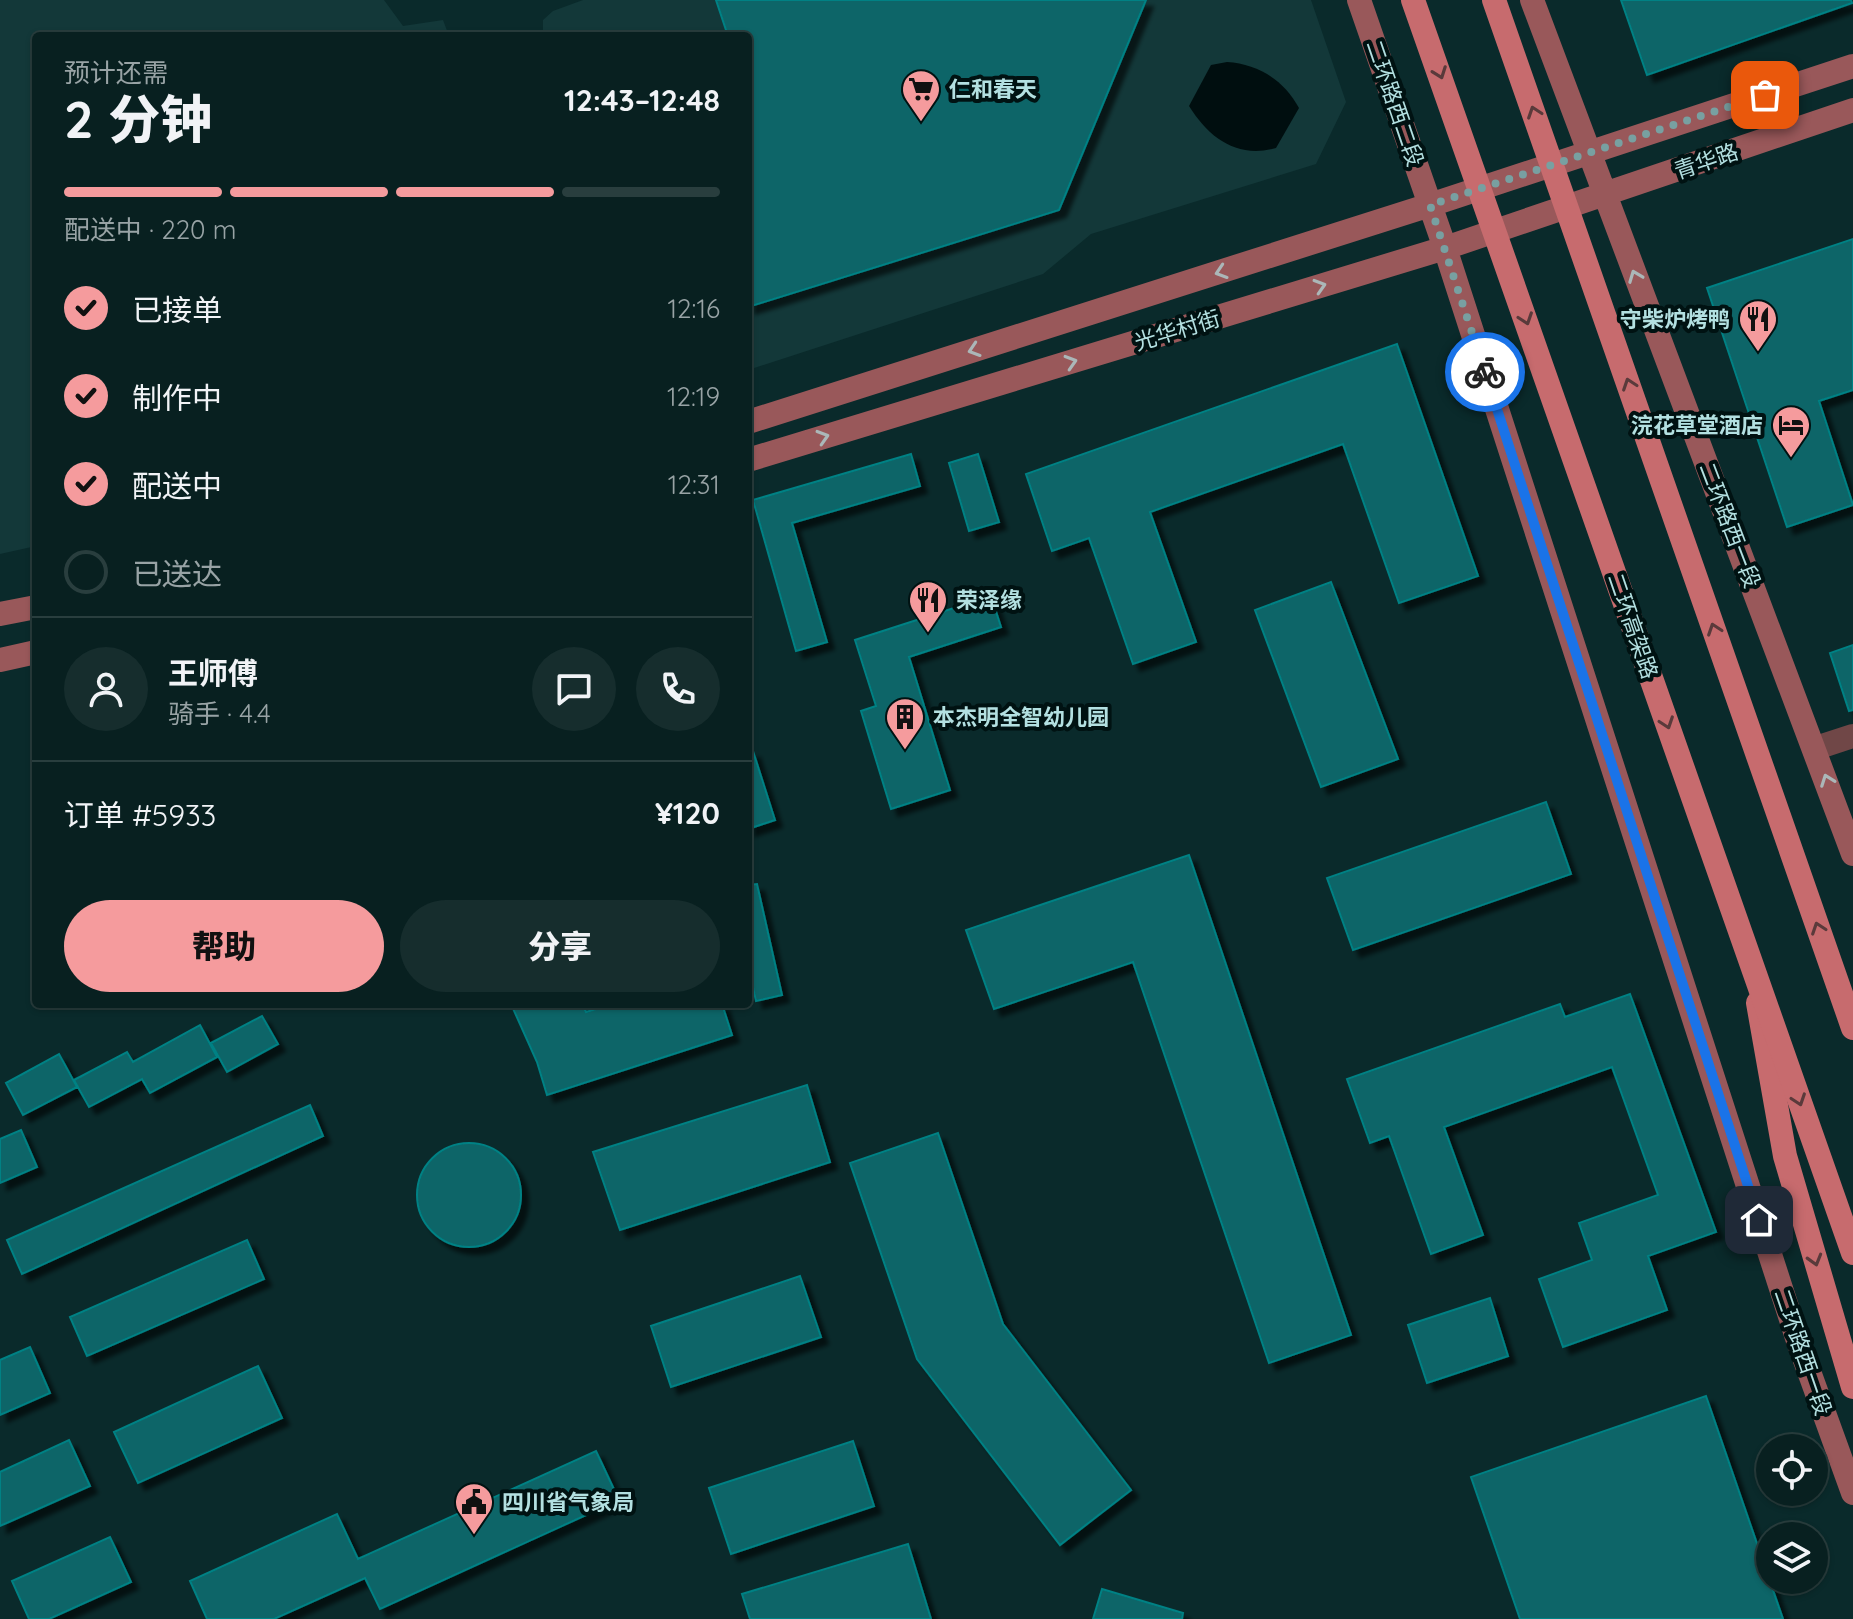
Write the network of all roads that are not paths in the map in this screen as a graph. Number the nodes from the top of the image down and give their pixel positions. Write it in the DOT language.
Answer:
graph roads {
  1 [pos="1359,0"];
  2 [pos="1413,0"];
  3 [pos="1494,0"];
  4 [pos="1532,0"];
  5 [pos="1853,66"];
  6 [pos="1853,110"];
  7 [pos="1589,152"];
  8 [pos="1604,196"];
  9 [pos="1430,205"];
  10 [pos="1445,248"];
  11 [pos="752,421"];
  12 [pos="752,459"];
  13 [pos="32,608"];
  14 [pos="0,614"];
  15 [pos="32,653"];
  16 [pos="0,660"];
  17 [pos="1853,736"];
  18 [pos="1816,748"];
  19 [pos="1853,854"];
  20 [pos="1751,965"];
  21 [pos="1836,981"];
  22 [pos="1853,1019"];
  23 [pos="1853,1028"];
  24 [pos="1853,1253"];
  25 [pos="1853,1387"];
  26 [pos="1853,1493"];
  1 -- 9 [label="main road, 二环路西二段"];
  2 -- 20 [label="highway, 二环高架路, one-way, bridge"];
  21 -- 3 [label="highway, one-way, bridge"];
  4 -- 7 [label="main road"];
  5 -- 7 [label="main road, 青华路"];
  6 -- 8 [label="main road, 青华路"];
  7 -- 8 [label="main road, 二环路西一段"];
  7 -- 9 [label="main road, 光华村街"];
  8 -- 10 [label="main road, 光华村街"];
  18 -- 8 [label="main road, 二环路西一段, one-way"];
  9 -- 10 [label="main road, 二环路西一段"];
  9 -- 11 [label="main road, 光华村街, one-way"];
  12 -- 10 [label="main road, 光华村街, one-way"];
  10 -- 26 [label="main road, 二环路西一段"];
  13 -- 14 [label="main road"];
  15 -- 16 [label="main road"];
  17 -- 18 [label="street"];
  19 -- 18 [label="main road, 二环路西一段, one-way"];
  20 -- 24 [label="highway, 二环高架路, one-way, bridge"];
  20 -- 25 [label="highway, one-way, bridge"];
  21 -- 22 [label="highway, bridge"];
  21 -- 23 [label="highway, bridge"];
}
